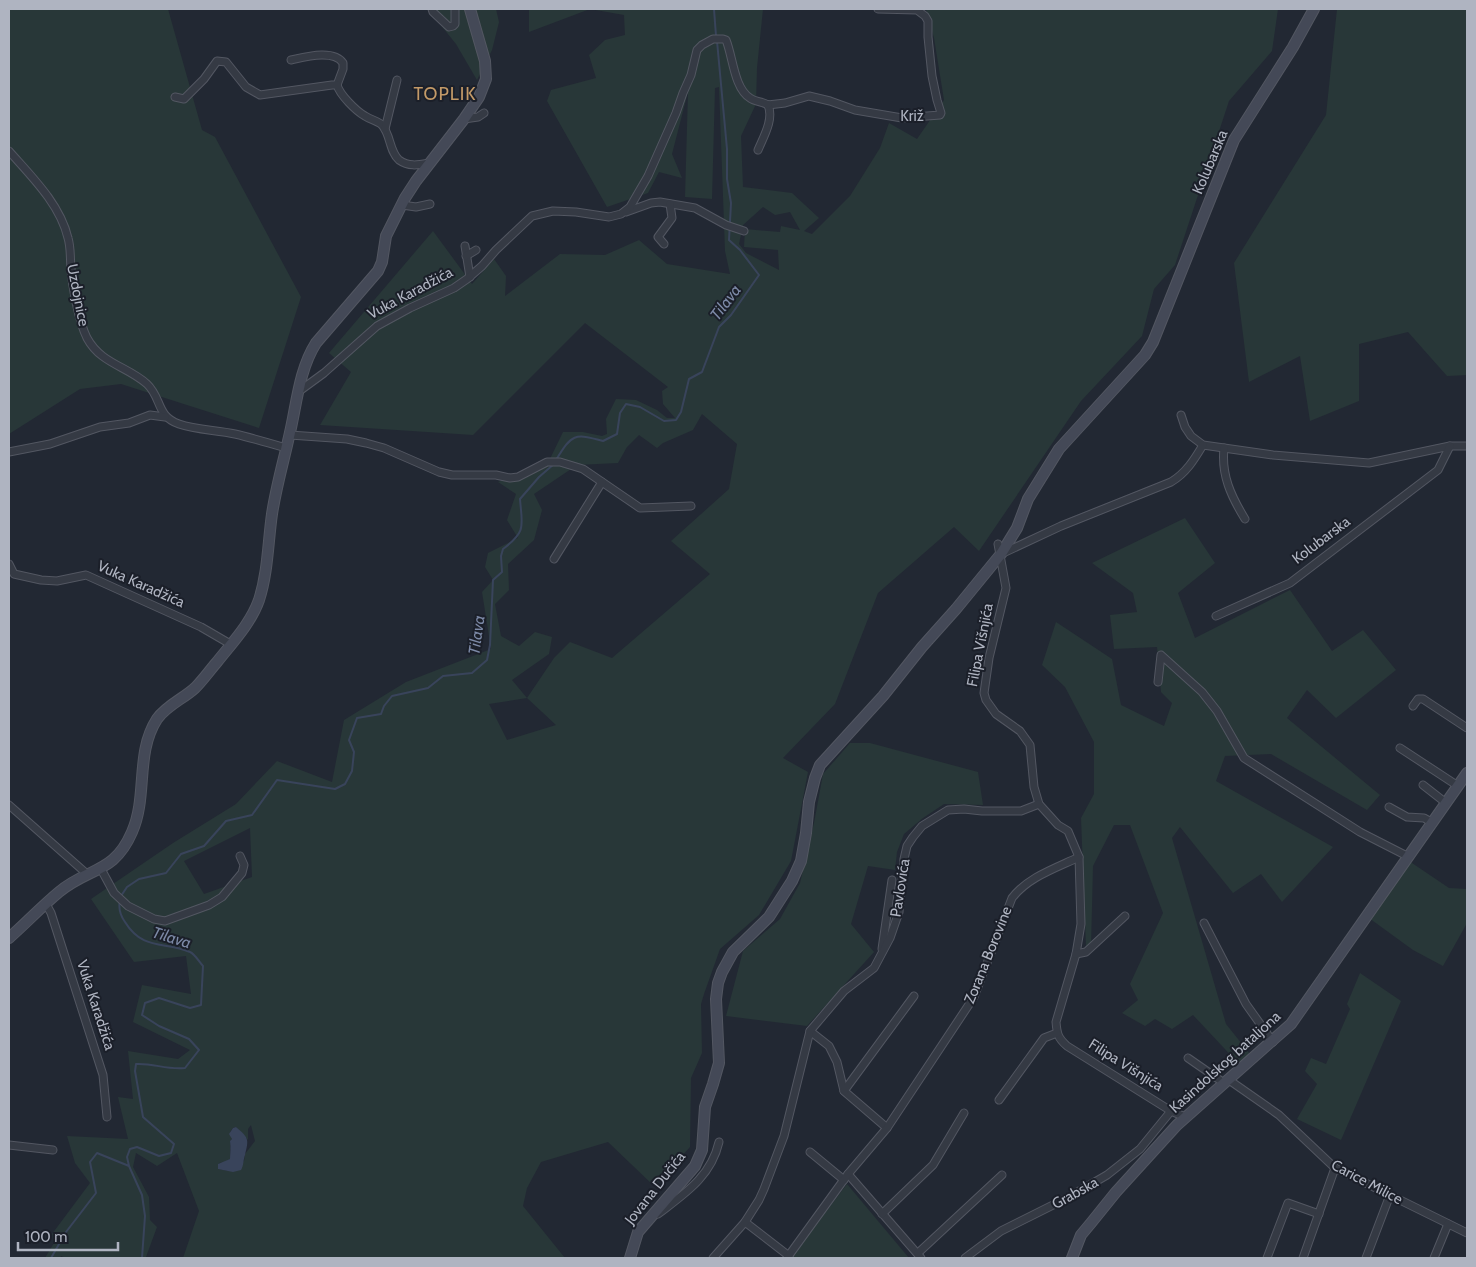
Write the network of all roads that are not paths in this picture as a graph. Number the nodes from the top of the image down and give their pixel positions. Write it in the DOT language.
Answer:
graph roads {
  1 [pos="432,9"];
  2 [pos="456,9"];
  3 [pos="470,9"];
  4 [pos="878,9"];
  5 [pos="1313,13"];
  6 [pos="291,60"];
  7 [pos="397,80"];
  8 [pos="337,85"];
  9 [pos="175,97"];
  10 [pos="768,105"];
  11 [pos="484,113"];
  12 [pos="464,119"];
  13 [pos="385,129"];
  14 [pos="758,150"];
  15 [pos="9,151"];
  16 [pos="429,163"];
  17 [pos="430,204"];
  18 [pos="670,204"];
  19 [pos="402,205"];
  20 [pos="621,214"];
  21 [pos="744,231"];
  22 [pos="664,244"];
  23 [pos="465,246"];
  24 [pos="476,250"];
  25 [pos="466,256"];
  26 [pos="470,277"];
  27 [pos="298,392"];
  28 [pos="1181,415"];
  29 [pos="165,417"];
  30 [pos="290,436"];
  31 [pos="1203,445"];
  32 [pos="1450,446"];
  33 [pos="1467,446"];
  34 [pos="286,448"];
  35 [pos="1224,448"];
  36 [pos="9,452"];
  37 [pos="602,482"];
  38 [pos="691,506"];
  39 [pos="1244,519"];
  40 [pos="998,544"];
  41 [pos="1001,554"];
  42 [pos="554,559"];
  43 [pos="9,564"];
  44 [pos="1216,616"];
  45 [pos="232,644"];
  46 [pos="1158,682"];
  47 [pos="1413,706"];
  48 [pos="1467,728"];
  49 [pos="1400,748"];
  50 [pos="1467,772"];
  51 [pos="815,778"];
  52 [pos="1423,785"];
  53 [pos="1458,786"];
  54 [pos="1446,803"];
  55 [pos="1039,804"];
  56 [pos="9,805"];
  57 [pos="1389,807"];
  58 [pos="1432,823"];
  59 [pos="240,856"];
  60 [pos="1079,856"];
  61 [pos="1409,857"];
  62 [pos="101,869"];
  63 [pos="87,874"];
  64 [pos="892,880"];
  65 [pos="46,904"];
  66 [pos="1125,916"];
  67 [pos="1204,922"];
  68 [pos="9,938"];
  69 [pos="1076,954"];
  70 [pos="881,955"];
  71 [pos="914,996"];
  72 [pos="810,1031"];
  73 [pos="1056,1033"];
  74 [pos="1273,1042"];
  75 [pos="1188,1058"];
  76 [pos="1226,1082"];
  77 [pos="844,1091"];
  78 [pos="999,1100"];
  79 [pos="1170,1111"];
  80 [pos="964,1113"];
  81 [pos="1184,1117"];
  82 [pos="107,1118"];
  83 [pos="887,1128"];
  84 [pos="719,1142"];
  85 [pos="9,1145"];
  86 [pos="54,1150"];
  87 [pos="810,1152"];
  88 [pos="1335,1168"];
  89 [pos="1002,1176"];
  90 [pos="846,1177"];
  91 [pos="1390,1195"];
  92 [pos="882,1214"];
  93 [pos="1319,1214"];
  94 [pos="648,1222"];
  95 [pos="745,1222"];
  96 [pos="1448,1224"];
  97 [pos="1467,1233"];
  98 [pos="920,1256"];
  99 [pos="788,1257"];
  100 [pos="1306,1257"];
  101 [pos="630,1258"];
  102 [pos="713,1258"];
  103 [pos="965,1258"];
  104 [pos="1072,1258"];
  105 [pos="1267,1258"];
  106 [pos="1366,1258"];
  107 [pos="1434,1258"];
  1 -- 2 [label="street"];
  3 -- 12 [label="street, Vuka Karadžića"];
  4 -- 10 [label="street, Križ"];
  5 -- 41 [label="street, Kolubarska"];
  6 -- 8 [label="street"];
  7 -- 13 [label="street"];
  8 -- 9 [label="street"];
  8 -- 13 [label="street"];
  10 -- 14 [label="street"];
  10 -- 20 [label="street"];
  11 -- 12 [label="street"];
  12 -- 16 [label="street, Vuka Karadžića"];
  13 -- 16 [label="street"];
  15 -- 29 [label="street, Uzdojnice"];
  16 -- 19 [label="street, Vuka Karadžića"];
  17 -- 19 [label="street"];
  18 -- 20 [label="street, Vuka Karadžića"];
  18 -- 21 [label="street, Vuka Karadžića"];
  18 -- 22 [label="street"];
  19 -- 27 [label="street, Vuka Karadžića"];
  20 -- 26 [label="street, Vuka Karadžića"];
  23 -- 25 [label="street"];
  24 -- 25 [label="street"];
  25 -- 26 [label="street"];
  26 -- 27 [label="street, Vuka Karadžića"];
  27 -- 30 [label="street, Vuka Karadžića"];
  28 -- 31 [label="street"];
  29 -- 34 [label="street"];
  29 -- 36 [label="street"];
  30 -- 34 [label="street, Vuka Karadžića"];
  30 -- 37 [label="street"];
  31 -- 35 [label="street"];
  31 -- 41 [label="street"];
  32 -- 33 [label="street"];
  32 -- 35 [label="street"];
  32 -- 44 [label="street, Kolubarska"];
  34 -- 45 [label="street, Vuka Karadžića"];
  35 -- 39 [label="street"];
  37 -- 38 [label="street"];
  37 -- 42 [label="street"];
  40 -- 41 [label="street, Filipa Višnjića"];
  41 -- 51 [label="street, Filipa Višnjića"];
  41 -- 55 [label="street, Filipa Višnjića"];
  43 -- 45 [label="street, Vuka Karadžića"];
  45 -- 62 [label="street, Vuka Karadžića"];
  46 -- 61 [label="street"];
  47 -- 48 [label="street"];
  49 -- 53 [label="street"];
  50 -- 53 [label="street, Kasindolskog bataljona"];
  51 -- 94 [label="street, Jovana Dučića"];
  52 -- 54 [label="street"];
  53 -- 54 [label="street, Kasindolskog bataljona"];
  54 -- 58 [label="street, Kasindolskog bataljona"];
  55 -- 60 [label="street, Filipa Višnjića"];
  55 -- 70 [label="street, Pavlovića"];
  56 -- 63 [label="street"];
  57 -- 58 [label="street"];
  58 -- 61 [label="street, Kasindolskog bataljona"];
  59 -- 62 [label="street"];
  60 -- 69 [label="street, Filipa Višnjića"];
  60 -- 83 [label="street, Zorana Borovine"];
  61 -- 74 [label="street, Kasindolskog bataljona"];
  62 -- 63 [label="street, Vuka Karadžića"];
  63 -- 65 [label="street, Vuka Karadžića"];
  64 -- 70 [label="street, Pavlovića"];
  65 -- 68 [label="street, Vuka Karadžića"];
  65 -- 82 [label="street, Vuka Karadžića"];
  66 -- 69 [label="street"];
  67 -- 74 [label="street"];
  69 -- 73 [label="street, Filipa Višnjića"];
  70 -- 72 [label="street, Pavlovića"];
  71 -- 77 [label="street"];
  72 -- 77 [label="street"];
  72 -- 95 [label="street, Pavlovića"];
  73 -- 78 [label="street"];
  73 -- 79 [label="street, Filipa Višnjića"];
  74 -- 76 [label="street, Kasindolskog bataljona"];
  75 -- 76 [label="street, Carice Milice"];
  76 -- 81 [label="street, Kasindolskog bataljona"];
  76 -- 88 [label="street, Carice Milice"];
  77 -- 83 [label="street"];
  79 -- 81 [label="street, Filipa Višnjića"];
  79 -- 103 [label="street, Grabska"];
  80 -- 92 [label="street"];
  81 -- 104 [label="street, Kasindolskog bataljona"];
  83 -- 90 [label="street, Zorana Borovine"];
  84 -- 94 [label="street"];
  85 -- 86 [label="street"];
  87 -- 90 [label="street"];
  88 -- 91 [label="street, Carice Milice"];
  88 -- 93 [label="street"];
  89 -- 98 [label="street"];
  90 -- 92 [label="street"];
  90 -- 99 [label="street, Zorana Borovine"];
  91 -- 96 [label="street, Carice Milice"];
  91 -- 106 [label="street"];
  92 -- 98 [label="street"];
  93 -- 100 [label="street"];
  93 -- 105 [label="street"];
  94 -- 101 [label="street, Jovana Dučića"];
  95 -- 99 [label="street"];
  95 -- 102 [label="street, Pavlovića"];
  96 -- 97 [label="street, Carice Milice"];
  96 -- 107 [label="street"];
}
